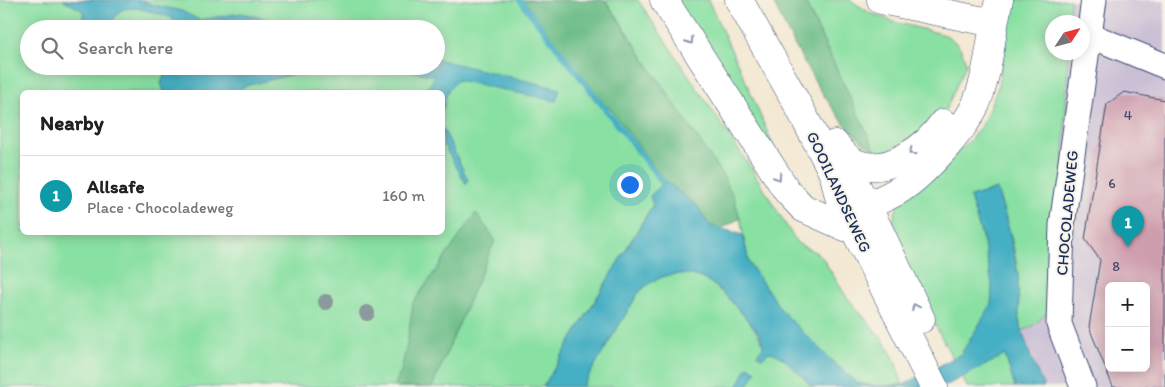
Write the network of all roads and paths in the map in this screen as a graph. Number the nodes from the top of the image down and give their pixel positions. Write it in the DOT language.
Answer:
graph roads {
  1 [pos="664,0"];
  2 [pos="739,0"];
  3 [pos="757,0"];
  4 [pos="882,0"];
  5 [pos="1094,0"];
  6 [pos="989,11"];
  7 [pos="1090,28"];
  8 [pos="1090,35"];
  9 [pos="1085,60"];
  10 [pos="1165,66"];
  11 [pos="835,144"];
  12 [pos="861,217"];
  13 [pos="928,355"];
  14 [pos="934,387"];
  15 [pos="949,387"];
  16 [pos="1083,387"];
  1 -- 12 [label="street, one-way"];
  2 -- 12 [label="street, GOOILANDSEWEG"];
  3 -- 11 [label="street, GOOILANDSEWEG"];
  4 -- 6 [label="street"];
  5 -- 7 [label="street, CHOCOLADEWEG"];
  6 -- 11 [label="street, one-way"];
  6 -- 12 [label="street"];
  8 -- 10 [label="street"];
  9 -- 16 [label="street, CHOCOLADEWEG"];
  11 -- 12 [label="street, GOOILANDSEWEG"];
  12 -- 13 [label="street, GOOILANDSEWEG"];
  13 -- 14 [label="street, GOOILANDSEWEG"];
  13 -- 15 [label="street, GOOILANDSEWEG"];
}
